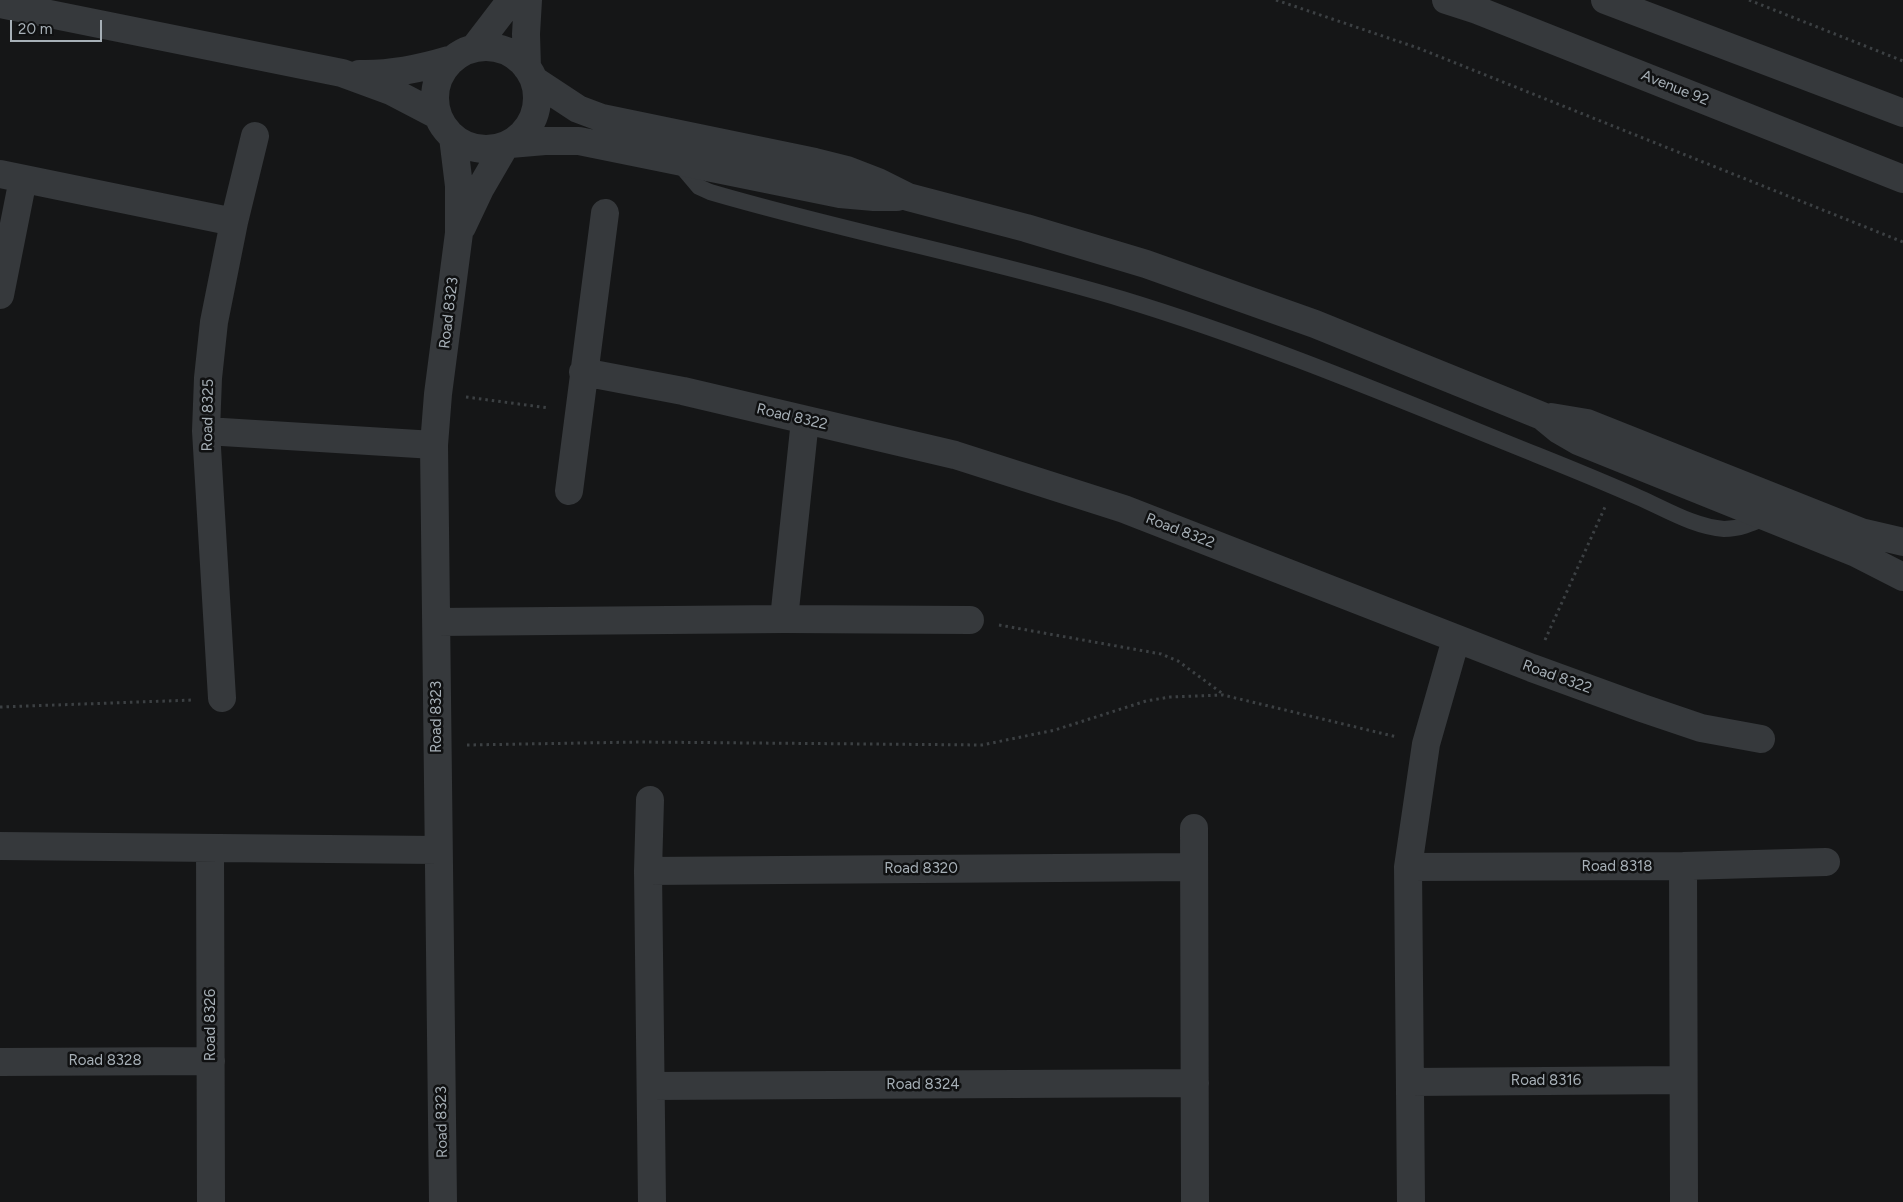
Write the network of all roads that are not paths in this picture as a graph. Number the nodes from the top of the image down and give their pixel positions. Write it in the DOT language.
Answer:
graph roads {
  1 [pos="511,0"];
  2 [pos="528,0"];
  3 [pos="1446,0"];
  4 [pos="1608,1"];
  5 [pos="0,4"];
  6 [pos="475,47"];
  7 [pos="449,60"];
  8 [pos="342,73"];
  9 [pos="531,74"];
  10 [pos="1903,114"];
  11 [pos="437,115"];
  12 [pos="255,136"];
  13 [pos="453,137"];
  14 [pos="507,145"];
  15 [pos="675,160"];
  16 [pos="11,176"];
  17 [pos="1903,179"];
  18 [pos="908,197"];
  19 [pos="605,213"];
  20 [pos="234,222"];
  21 [pos="459,233"];
  22 [pos="0,295"];
  23 [pos="583,372"];
  24 [pos="1542,416"];
  25 [pos="804,420"];
  26 [pos="206,432"];
  27 [pos="434,445"];
  28 [pos="569,490"];
  29 [pos="1767,517"];
  30 [pos="1903,542"];
  31 [pos="1903,577"];
  32 [pos="784,618"];
  33 [pos="970,620"];
  34 [pos="437,622"];
  35 [pos="1456,639"];
  36 [pos="222,698"];
  37 [pos="1761,739"];
  38 [pos="650,800"];
  39 [pos="1194,828"];
  40 [pos="0,846"];
  41 [pos="210,848"];
  42 [pos="438,850"];
  43 [pos="1826,862"];
  44 [pos="1682,866"];
  45 [pos="1194,867"];
  46 [pos="1408,868"];
  47 [pos="648,871"];
  48 [pos="211,1061"];
  49 [pos="0,1062"];
  50 [pos="1683,1080"];
  51 [pos="1410,1082"];
  52 [pos="1195,1084"];
  53 [pos="651,1086"];
  54 [pos="211,1202"];
  55 [pos="443,1202"];
  56 [pos="652,1202"];
  57 [pos="1195,1202"];
  58 [pos="1410,1202"];
  59 [pos="1684,1202"];
  1 -- 6 [label="street"];
  2 -- 9 [label="street"];
  3 -- 17 [label="street, Avenue 92"];
  4 -- 10 [label="street"];
  5 -- 8 [label="street"];
  6 -- 7 [label="street"];
  6 -- 9 [label="street"];
  7 -- 8 [label="street"];
  7 -- 11 [label="street"];
  8 -- 11 [label="street"];
  9 -- 14 [label="street"];
  9 -- 18 [label="street"];
  11 -- 13 [label="street"];
  12 -- 20 [label="street, Road 8325"];
  13 -- 14 [label="street"];
  13 -- 21 [label="street, Road 8323"];
  14 -- 15 [label="street"];
  14 -- 21 [label="street, Road 8323"];
  15 -- 18 [label="street"];
  15 -- 29 [label="lane"];
  16 -- 20 [label="street"];
  16 -- 22 [label="street"];
  18 -- 24 [label="street"];
  19 -- 23 [label="street"];
  20 -- 26 [label="street, Road 8325"];
  21 -- 27 [label="street, Road 8323"];
  23 -- 25 [label="street, Road 8322"];
  23 -- 28 [label="street"];
  24 -- 29 [label="street"];
  24 -- 30 [label="street"];
  25 -- 32 [label="street"];
  25 -- 35 [label="street, Road 8322"];
  26 -- 27 [label="street"];
  26 -- 36 [label="street, Road 8325"];
  27 -- 34 [label="street, Road 8323"];
  29 -- 31 [label="street"];
  32 -- 33 [label="street"];
  32 -- 34 [label="street"];
  34 -- 42 [label="street, Road 8323"];
  35 -- 37 [label="street, Road 8322"];
  35 -- 46 [label="street"];
  38 -- 47 [label="street"];
  39 -- 45 [label="street"];
  40 -- 41 [label="street"];
  41 -- 42 [label="street"];
  41 -- 48 [label="street, Road 8326"];
  42 -- 55 [label="street, Road 8323"];
  43 -- 44 [label="street, Road 8318"];
  44 -- 46 [label="street, Road 8318"];
  44 -- 50 [label="street"];
  45 -- 47 [label="street, Road 8320"];
  45 -- 52 [label="street"];
  46 -- 51 [label="street"];
  47 -- 53 [label="street"];
  48 -- 49 [label="street, Road 8328"];
  48 -- 54 [label="street, Road 8326"];
  50 -- 51 [label="street, Road 8316"];
  50 -- 59 [label="street"];
  51 -- 58 [label="street"];
  52 -- 53 [label="street, Road 8324"];
  52 -- 57 [label="street"];
  53 -- 56 [label="street"];
}
